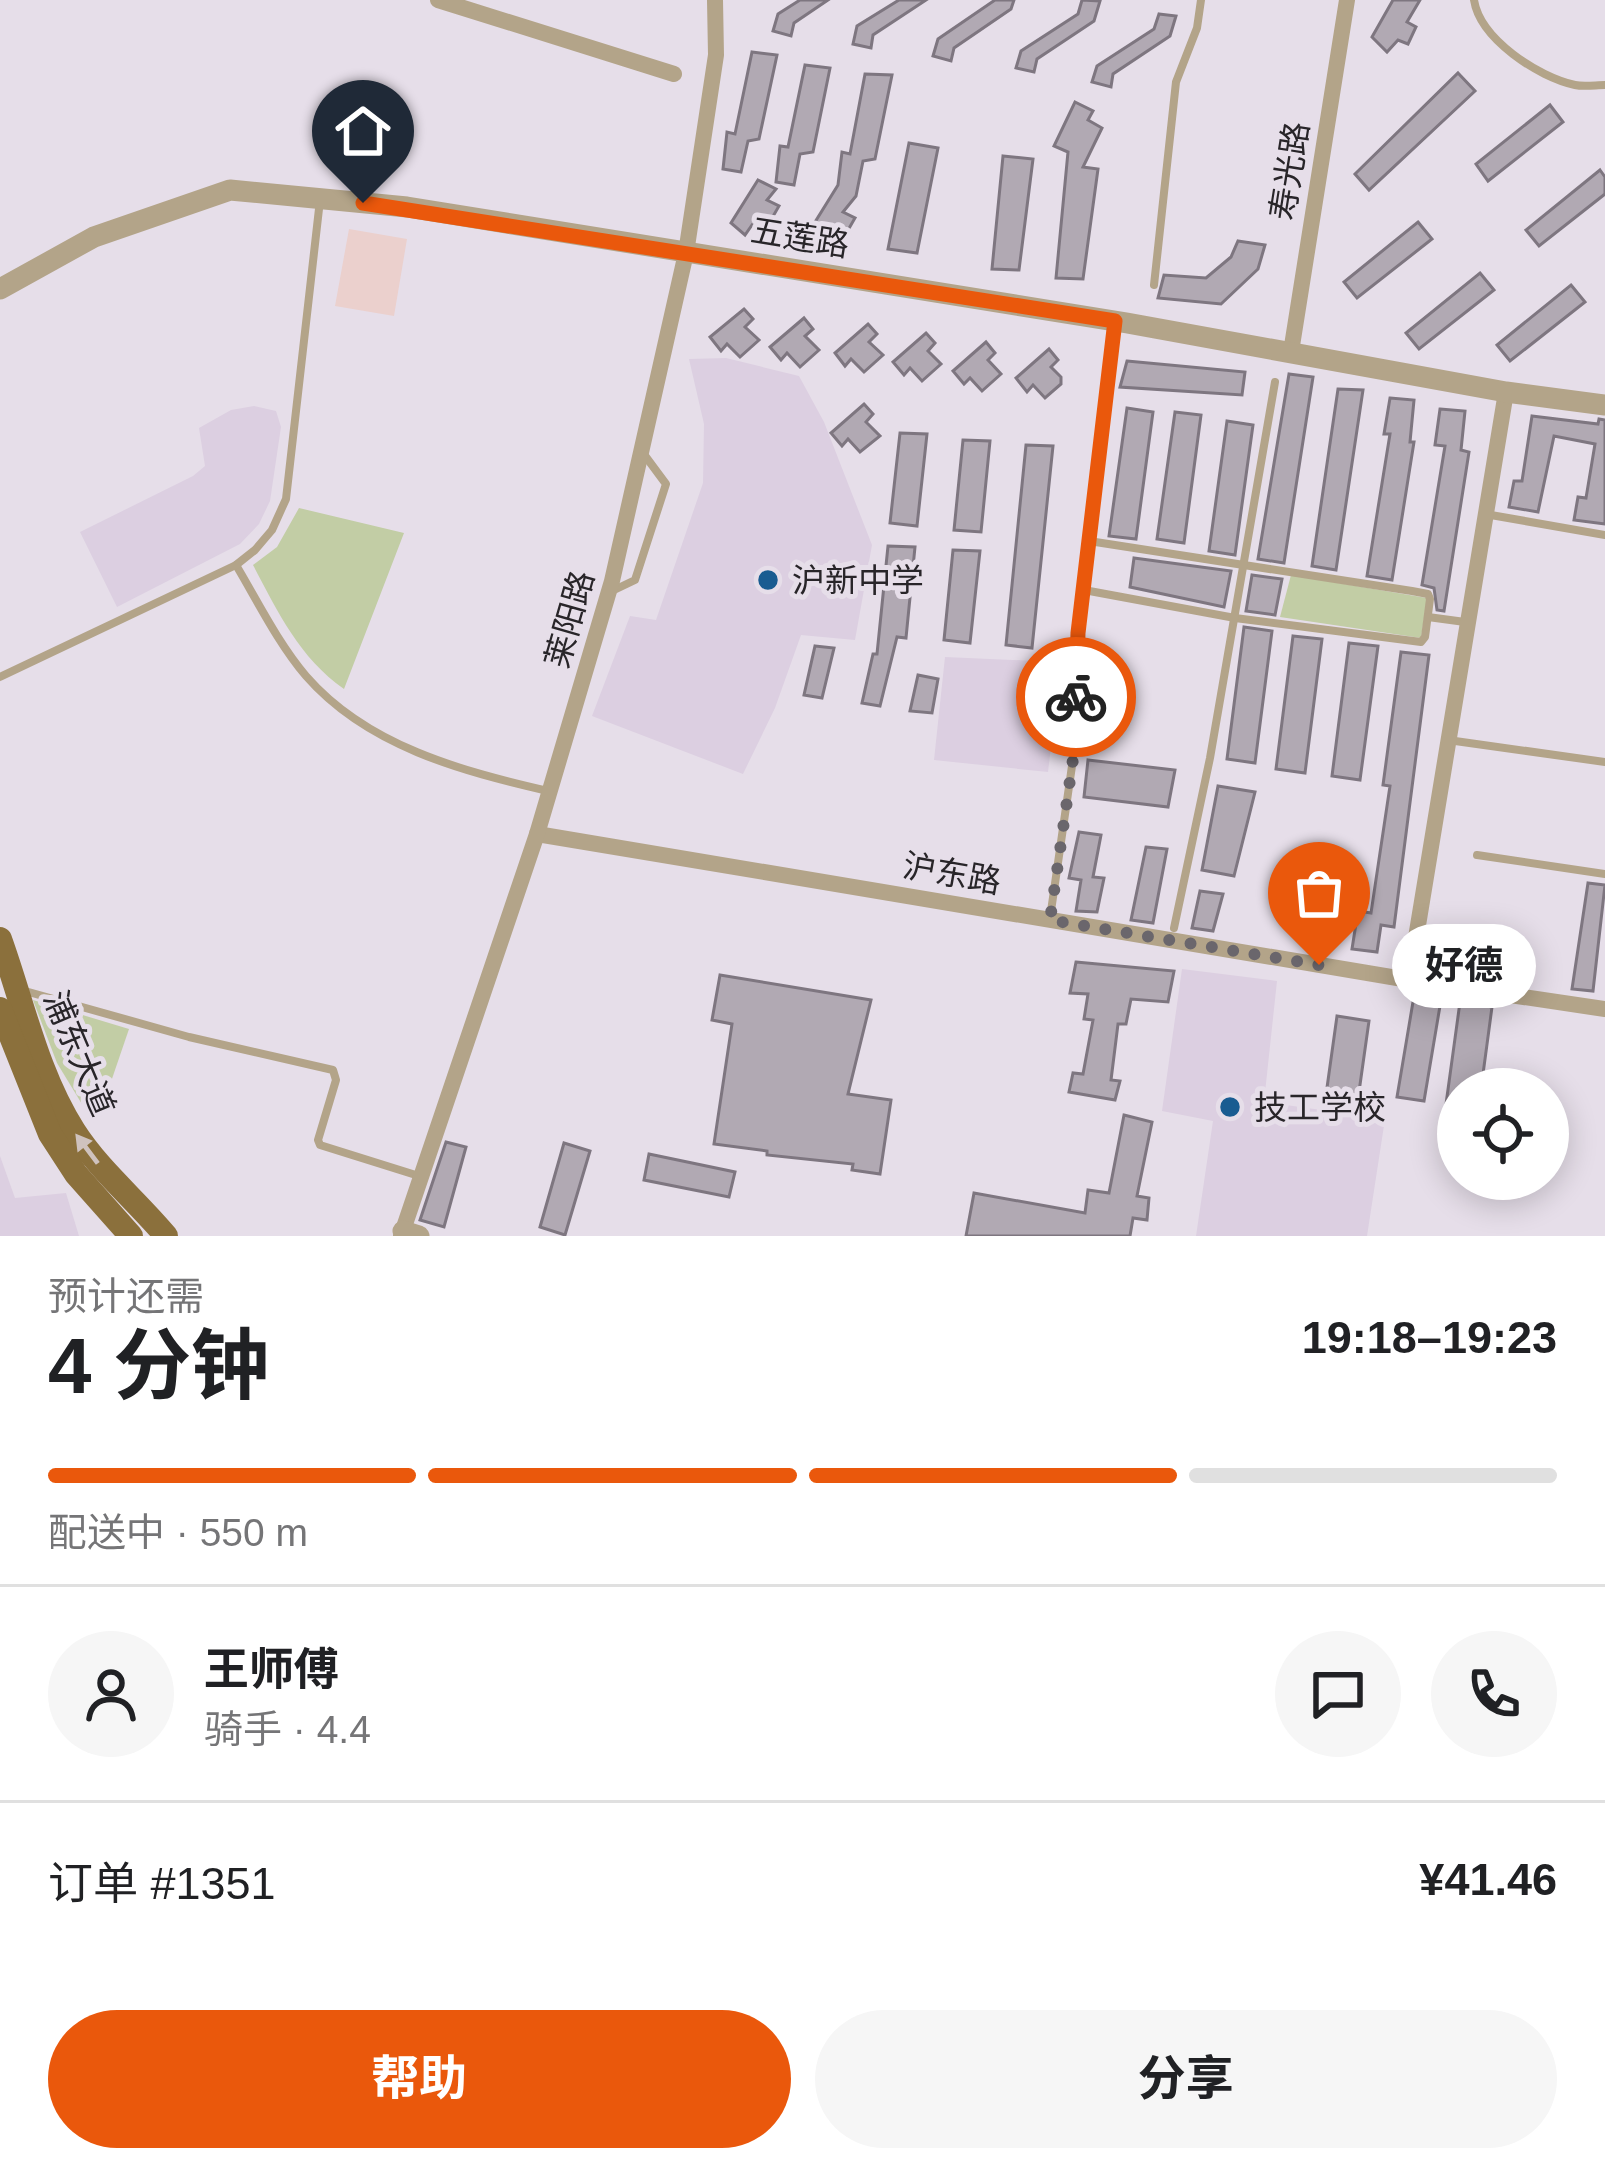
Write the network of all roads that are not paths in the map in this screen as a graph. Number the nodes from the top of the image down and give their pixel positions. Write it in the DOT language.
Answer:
graph roads {
  1 [pos="439,0"];
  2 [pos="715,0"];
  3 [pos="1202,0"];
  4 [pos="1347,0"];
  5 [pos="1474,0"];
  6 [pos="674,74"];
  7 [pos="1605,86"];
  8 [pos="320,199"];
  9 [pos="686,253"];
  10 [pos="1154,285"];
  11 [pos="0,289"];
  12 [pos="1115,321"];
  13 [pos="1291,352"];
  14 [pos="1275,382"];
  15 [pos="1505,392"];
  16 [pos="1604,400"];
  17 [pos="642,452"];
  18 [pos="1484,514"];
  19 [pos="1605,535"];
  20 [pos="1090,542"];
  21 [pos="1244,563"];
  22 [pos="236,565"];
  23 [pos="1084,590"];
  24 [pos="609,592"];
  25 [pos="1428,616"];
  26 [pos="1235,618"];
  27 [pos="1465,622"];
  28 [pos="0,677"];
  29 [pos="1446,740"];
  30 [pos="1605,762"];
  31 [pos="550,791"];
  32 [pos="537,834"];
  33 [pos="1477,855"];
  34 [pos="1605,874"];
  35 [pos="1050,920"];
  36 [pos="1174,928"];
  37 [pos="0,939"];
  38 [pos="1408,980"];
  39 [pos="18,989"];
  40 [pos="0,1009"];
  41 [pos="1605,1009"];
  42 [pos="421,1177"];
  43 [pos="408,1234"];
  44 [pos="131,1236"];
  45 [pos="166,1236"];
  1 -- 6 [label="street"];
  2 -- 9 [label="street, 莱阳路"];
  3 -- 10 [label="lane"];
  4 -- 13 [label="street, 寿光路"];
  5 -- 7 [label="lane"];
  8 -- 9 [label="street, 五莲路"];
  8 -- 11 [label="street, 五莲路"];
  8 -- 22 [label="lane"];
  9 -- 12 [label="street, 五莲路"];
  9 -- 17 [label="street, 莱阳路"];
  12 -- 13 [label="street, 五莲路"];
  12 -- 20 [label="lane"];
  13 -- 15 [label="street, 五莲路"];
  14 -- 21 [label="lane"];
  15 -- 16 [label="street, 五莲路"];
  15 -- 18 [label="street"];
  17 -- 24 [label="street, 莱阳路"];
  17 -- 24 [label="lane"];
  18 -- 19 [label="lane"];
  18 -- 27 [label="street"];
  20 -- 21 [label="lane"];
  20 -- 23 [label="lane"];
  21 -- 25 [label="lane"];
  21 -- 26 [label="lane"];
  22 -- 28 [label="lane"];
  22 -- 31 [label="lane"];
  23 -- 26 [label="lane"];
  23 -- 35 [label="lane"];
  24 -- 31 [label="street, 莱阳路"];
  25 -- 26 [label="lane"];
  25 -- 27 [label="lane"];
  26 -- 36 [label="lane"];
  27 -- 29 [label="street"];
  29 -- 30 [label="lane"];
  29 -- 38 [label="street"];
  31 -- 32 [label="street, 莱阳路"];
  32 -- 35 [label="street, 沪东路"];
  32 -- 42 [label="street, 莱阳路"];
  33 -- 34 [label="lane"];
  35 -- 38 [label="street, 沪东路"];
  37 -- 39 [label="main road, 浦东大道"];
  38 -- 41 [label="street, 沪东路"];
  39 -- 42 [label="lane"];
  45 -- 39 [label="main road, 浦东大道, one-way"];
  40 -- 44 [label="main road, 浦东大道"];
  42 -- 43 [label="street, 莱阳路"];
}
